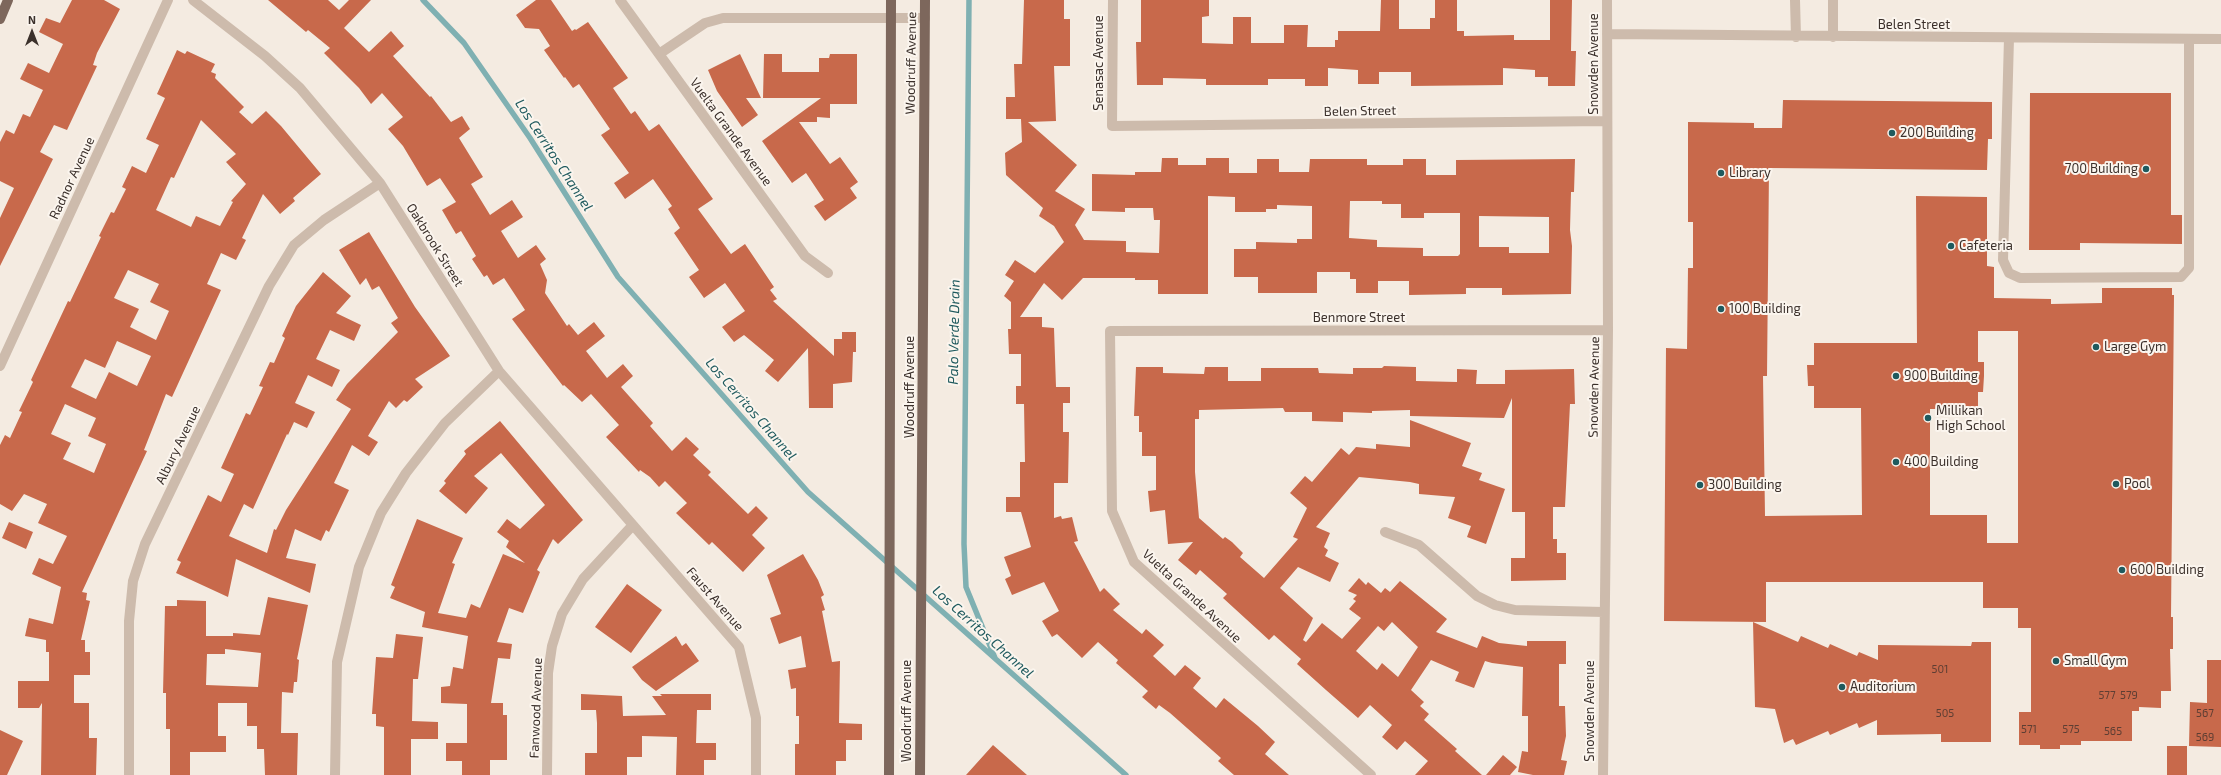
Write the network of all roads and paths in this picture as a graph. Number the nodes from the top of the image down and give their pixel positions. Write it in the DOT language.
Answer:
graph roads {
  1 [pos="8,0"];
  2 [pos="168,0"];
  3 [pos="193,0"];
  4 [pos="620,0"];
  5 [pos="891,0"];
  6 [pos="925,0"];
  7 [pos="1113,0"];
  8 [pos="1607,0"];
  9 [pos="1795,0"];
  10 [pos="1833,0"];
  11 [pos="891,18"];
  12 [pos="925,18"];
  13 [pos="0,19"];
  14 [pos="1607,34"];
  15 [pos="1796,37"];
  16 [pos="1833,37"];
  17 [pos="2009,38"];
  18 [pos="2189,39"];
  19 [pos="2221,39"];
  20 [pos="659,54"];
  21 [pos="1607,121"];
  22 [pos="1112,126"];
  23 [pos="380,183"];
  24 [pos="828,273"];
  25 [pos="1608,330"];
  26 [pos="1110,331"];
  27 [pos="0,366"];
  28 [pos="499,370"];
  29 [pos="632,526"];
  30 [pos="1385,532"];
  31 [pos="1604,612"];
  32 [pos="129,775"];
  33 [pos="335,775"];
  34 [pos="547,775"];
  35 [pos="756,775"];
  36 [pos="889,775"];
  37 [pos="920,775"];
  38 [pos="1370,775"];
  39 [pos="1603,775"];
  1 -- 13 [label="main road"];
  2 -- 27 [label="street, Radnor Avenue"];
  3 -- 23 [label="street, Oakbrook Street"];
  4 -- 20 [label="street, Vuelta Grande Avenue"];
  5 -- 11 [label="main road, Woodruff Avenue"];
  6 -- 12 [label="main road, Woodruff Avenue"];
  7 -- 22 [label="street, Senasac Avenue"];
  8 -- 14 [label="street, Snowden Avenue"];
  9 -- 15 [label="street"];
  10 -- 16 [label="street"];
  11 -- 12 [label="street"];
  11 -- 20 [label="street"];
  11 -- 36 [label="main road, Woodruff Avenue"];
  12 -- 37 [label="main road, Woodruff Avenue"];
  14 -- 15 [label="street, Belen Street"];
  14 -- 21 [label="street, Snowden Avenue"];
  15 -- 16 [label="street, Belen Street"];
  16 -- 17 [label="street, Belen Street"];
  17 -- 18 [label="street, Belen Street"];
  17 -- 18 [label="street"];
  18 -- 19 [label="street, Belen Street"];
  20 -- 24 [label="street, Vuelta Grande Avenue"];
  21 -- 22 [label="street, Belen Street"];
  21 -- 25 [label="street, Snowden Avenue"];
  23 -- 28 [label="street, Oakbrook Street"];
  23 -- 32 [label="street, Albury Avenue"];
  25 -- 26 [label="street, Benmore Street"];
  25 -- 31 [label="street, Snowden Avenue"];
  26 -- 38 [label="street, Vuelta Grande Avenue"];
  28 -- 29 [label="street, Oakbrook Street"];
  28 -- 33 [label="street"];
  29 -- 34 [label="street, Fanwood Avenue"];
  29 -- 35 [label="street, Faust Avenue"];
  30 -- 31 [label="street"];
  31 -- 39 [label="street, Snowden Avenue"];
}
